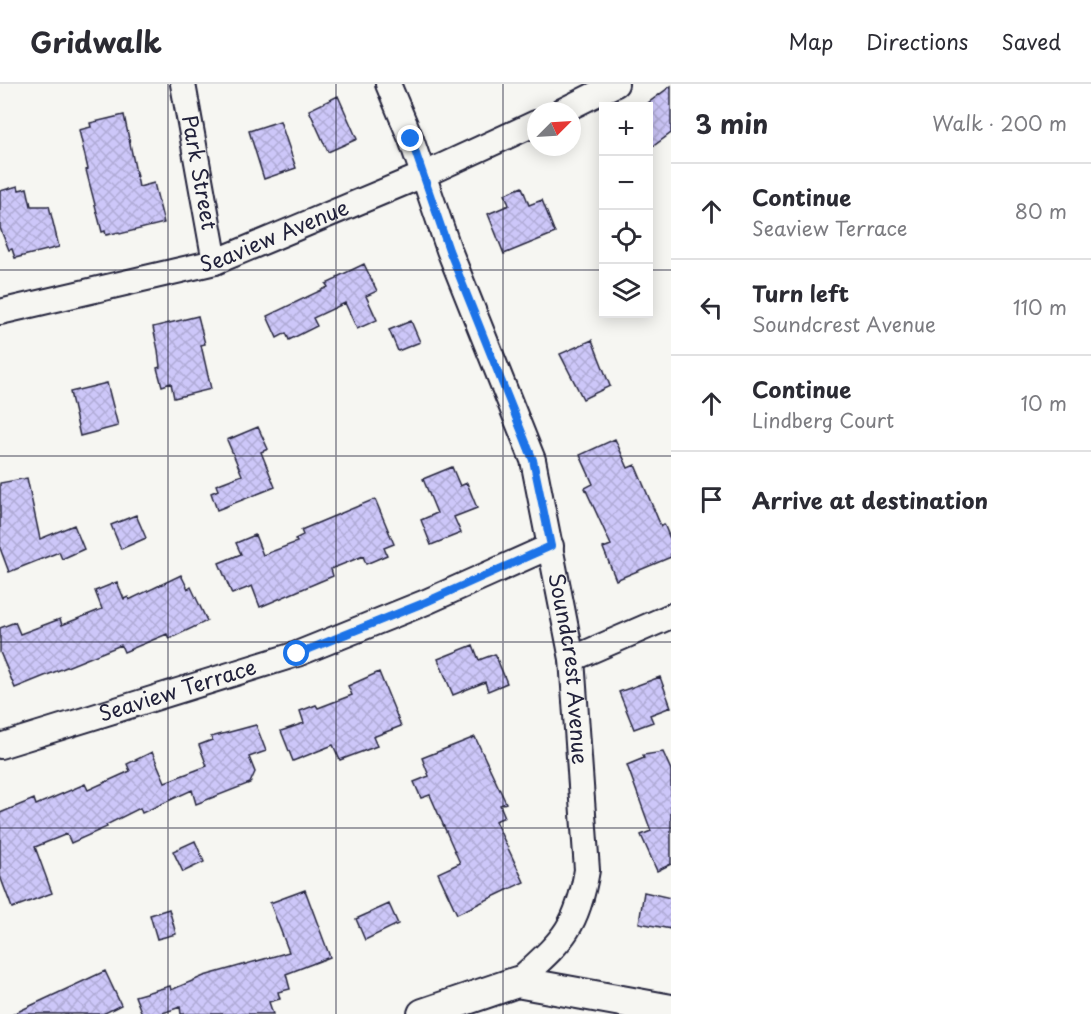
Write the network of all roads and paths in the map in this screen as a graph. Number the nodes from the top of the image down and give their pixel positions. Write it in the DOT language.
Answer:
graph roads {
  1 [pos="183,84"];
  2 [pos="388,84"];
  3 [pos="616,84"];
  4 [pos="580,102"];
  5 [pos="527,127"];
  6 [pos="423,175"];
  7 [pos="215,262"];
  8 [pos="0,312"];
  9 [pos="551,546"];
  10 [pos="671,616"];
  11 [pos="572,659"];
  12 [pos="0,746"];
  13 [pos="517,982"];
  14 [pos="671,1010"];
  15 [pos="423,1014"];
  1 -- 7 [label="street, Park Street"];
  2 -- 6 [label="street, Soundcrest Avenue"];
  3 -- 4 [label="street"];
  5 -- 6 [label="street, Seaview Avenue"];
  6 -- 7 [label="street, Seaview Avenue"];
  6 -- 9 [label="street, Soundcrest Avenue"];
  7 -- 8 [label="street, Seaview Avenue"];
  9 -- 11 [label="street, Soundcrest Avenue"];
  9 -- 12 [label="street, Seaview Terrace"];
  10 -- 11 [label="street"];
  11 -- 13 [label="street, Soundcrest Avenue"];
  13 -- 14 [label="main road"];
  13 -- 15 [label="main road"];
}
